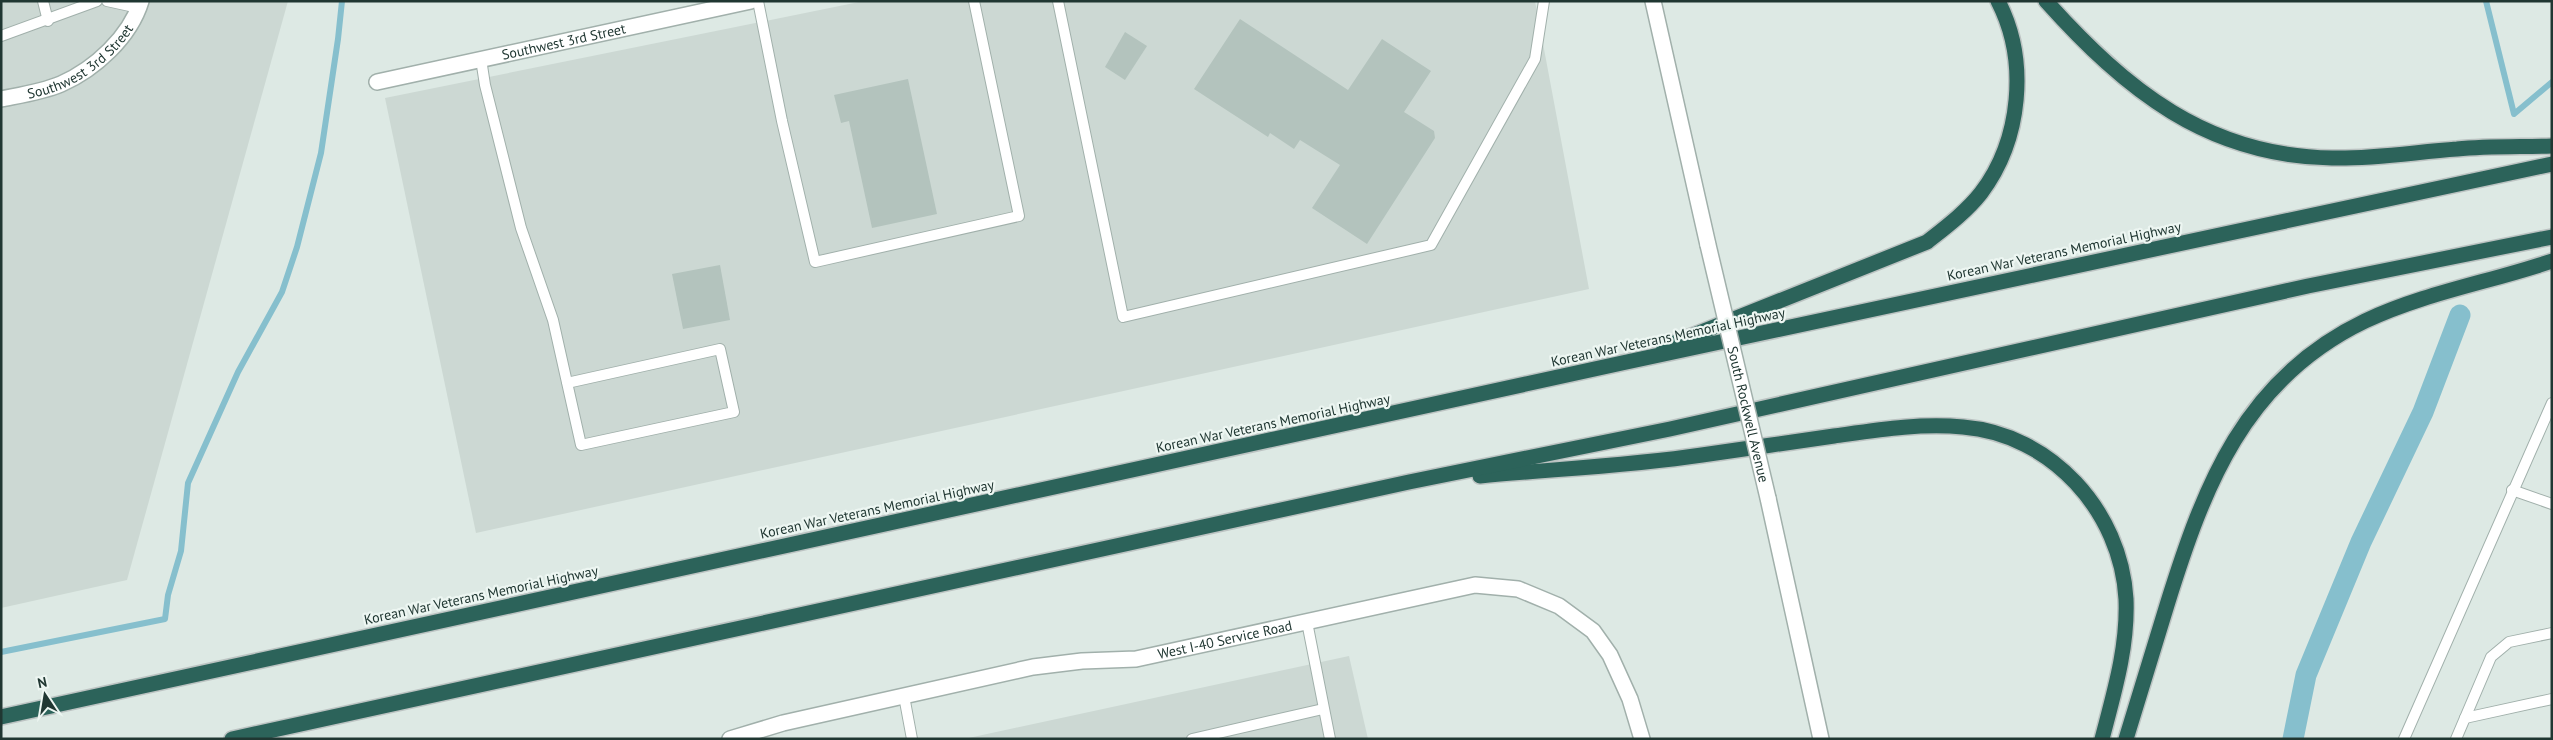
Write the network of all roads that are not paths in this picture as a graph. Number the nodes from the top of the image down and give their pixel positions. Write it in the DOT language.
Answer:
graph roads {
  1 [pos="44,1"];
  2 [pos="97,1"];
  3 [pos="107,1"];
  4 [pos="751,1"];
  5 [pos="758,1"];
  6 [pos="974,1"];
  7 [pos="1058,1"];
  8 [pos="1544,1"];
  9 [pos="1653,1"];
  10 [pos="1998,1"];
  11 [pos="2046,1"];
  12 [pos="140,4"];
  13 [pos="48,21"];
  14 [pos="1,36"];
  15 [pos="481,60"];
  16 [pos="377,82"];
  17 [pos="1,100"];
  18 [pos="2552,146"];
  19 [pos="2552,164"];
  20 [pos="2552,237"];
  21 [pos="2552,261"];
  22 [pos="1622,363"];
  23 [pos="567,383"];
  24 [pos="2552,403"];
  25 [pos="1409,482"];
  26 [pos="2512,490"];
  27 [pos="2552,504"];
  28 [pos="1306,622"];
  29 [pos="2552,633"];
  30 [pos="904,696"];
  31 [pos="2552,699"];
  32 [pos="1323,709"];
  33 [pos="1,717"];
  34 [pos="2465,718"];
  35 [pos="232,739"];
  36 [pos="730,739"];
  37 [pos="912,739"];
  38 [pos="1192,739"];
  39 [pos="1330,739"];
  40 [pos="1642,739"];
  41 [pos="1821,739"];
  42 [pos="2102,739"];
  43 [pos="2126,739"];
  44 [pos="2404,739"];
  45 [pos="2456,739"];
  1 -- 13 [label="lane"];
  2 -- 13 [label="lane"];
  3 -- 12 [label="lane"];
  4 -- 15 [label="street, Southwest 3rd Street"];
  5 -- 6 [label="lane"];
  7 -- 8 [label="lane"];
  9 -- 41 [label="street, South Rockwell Avenue, bridge"];
  10 -- 22 [label="highway"];
  11 -- 18 [label="highway"];
  12 -- 17 [label="street, Southwest 3rd Street"];
  13 -- 14 [label="lane"];
  15 -- 16 [label="street, Southwest 3rd Street"];
  15 -- 23 [label="lane"];
  19 -- 22 [label="highway, Korean War Veterans Memorial Highway"];
  20 -- 25 [label="highway"];
  21 -- 43 [label="highway"];
  22 -- 33 [label="highway, Korean War Veterans Memorial Highway"];
  23 -- 23 [label="lane"];
  24 -- 26 [label="lane"];
  25 -- 35 [label="highway"];
  25 -- 42 [label="highway"];
  26 -- 27 [label="lane"];
  26 -- 44 [label="lane"];
  28 -- 30 [label="street, West I-40 Service Road"];
  28 -- 32 [label="lane"];
  28 -- 40 [label="street, West I-40 Service Road"];
  29 -- 34 [label="lane"];
  30 -- 36 [label="street, West I-40 Service Road"];
  30 -- 37 [label="lane"];
  31 -- 34 [label="lane"];
  32 -- 38 [label="lane"];
  32 -- 39 [label="lane"];
  34 -- 45 [label="lane"];
}
